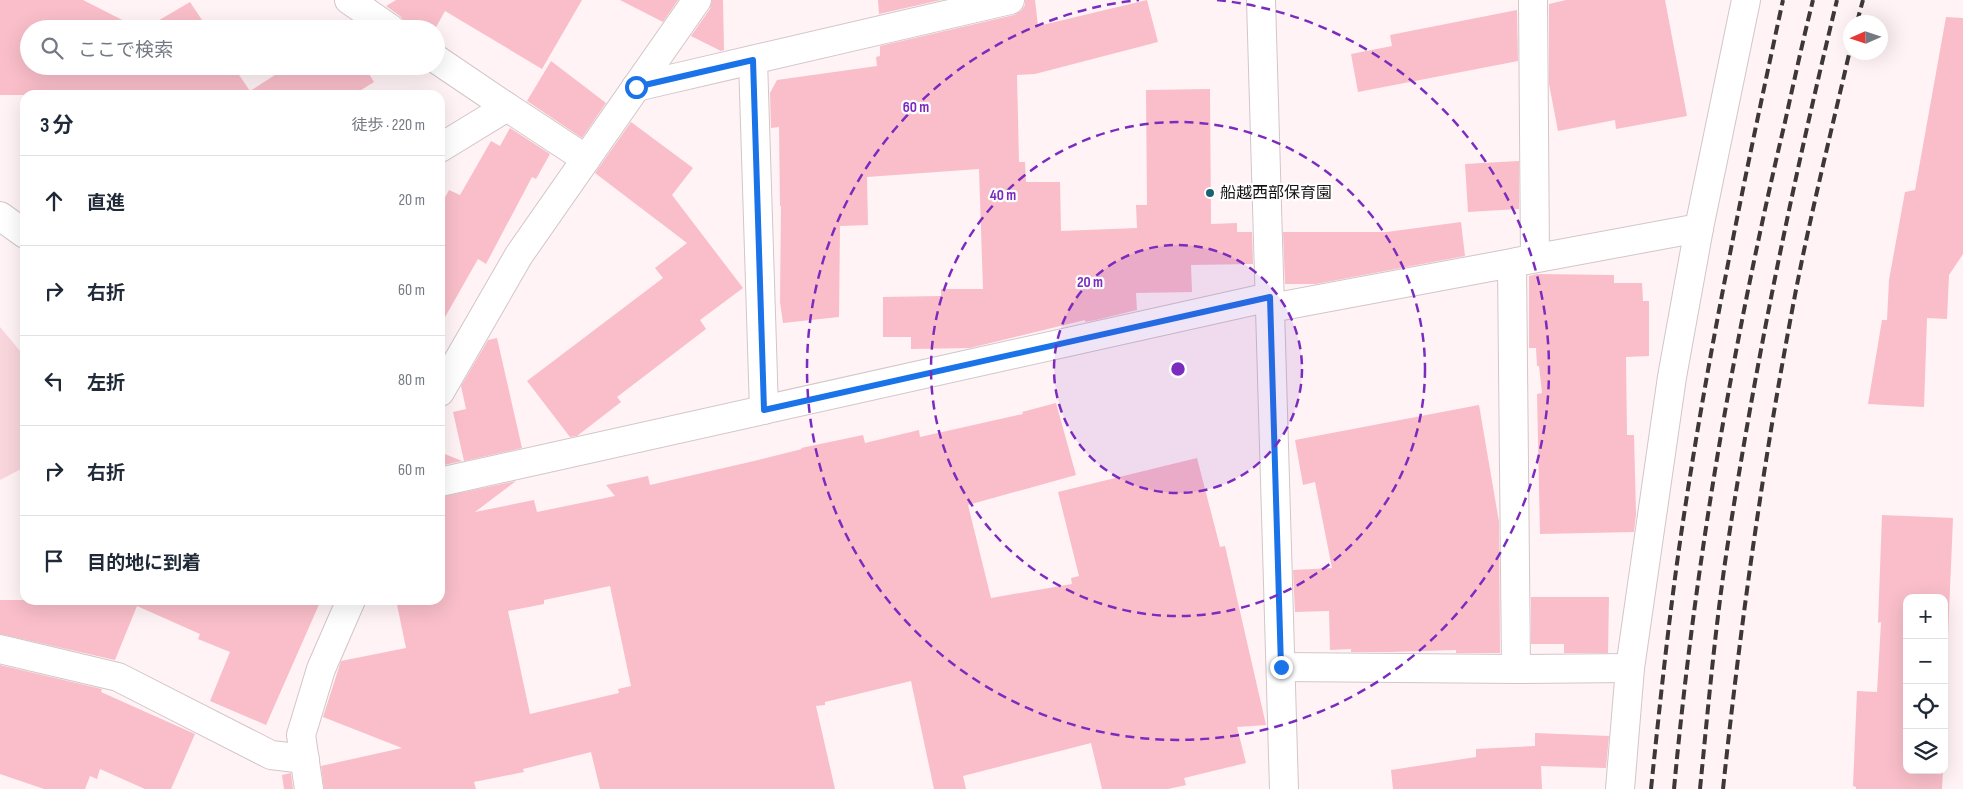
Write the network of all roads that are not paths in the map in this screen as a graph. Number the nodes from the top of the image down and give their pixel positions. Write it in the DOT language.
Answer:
graph roads {
  1 [pos="349,0"];
  2 [pos="697,0"];
  3 [pos="1010,0"];
  4 [pos="1262,0"];
  5 [pos="1533,0"];
  6 [pos="1746,0"];
  7 [pos="379,20"];
  8 [pos="753,60"];
  9 [pos="445,65"];
  10 [pos="636,87"];
  11 [pos="507,107"];
  12 [pos="445,145"];
  13 [pos="586,159"];
  14 [pos="0,216"];
  15 [pos="1698,228"];
  16 [pos="20,230"];
  17 [pos="1523,261"];
  18 [pos="1270,302"];
  19 [pos="445,383"];
  20 [pos="764,410"];
  21 [pos="445,481"];
  22 [pos="349,605"];
  23 [pos="0,649"];
  24 [pos="1281,667"];
  25 [pos="1630,668"];
  26 [pos="1516,670"];
  27 [pos="305,759"];
  28 [pos="308,789"];
  29 [pos="1284,789"];
  30 [pos="1620,789"];
  1 -- 7 [label="street"];
  2 -- 10 [label="street"];
  3 -- 8 [label="street"];
  4 -- 18 [label="street"];
  5 -- 17 [label="street"];
  6 -- 15 [label="street"];
  8 -- 10 [label="street"];
  8 -- 20 [label="street"];
  9 -- 11 [label="street"];
  10 -- 13 [label="street"];
  11 -- 12 [label="street"];
  11 -- 13 [label="street"];
  13 -- 19 [label="street"];
  14 -- 16 [label="street"];
  15 -- 17 [label="street"];
  15 -- 25 [label="street"];
  17 -- 18 [label="street"];
  17 -- 26 [label="street"];
  18 -- 20 [label="street"];
  18 -- 24 [label="street"];
  20 -- 21 [label="street"];
  22 -- 27 [label="street"];
  23 -- 27 [label="street"];
  24 -- 26 [label="street"];
  24 -- 29 [label="street"];
  25 -- 26 [label="street"];
  25 -- 30 [label="street"];
  27 -- 28 [label="street"];
}
